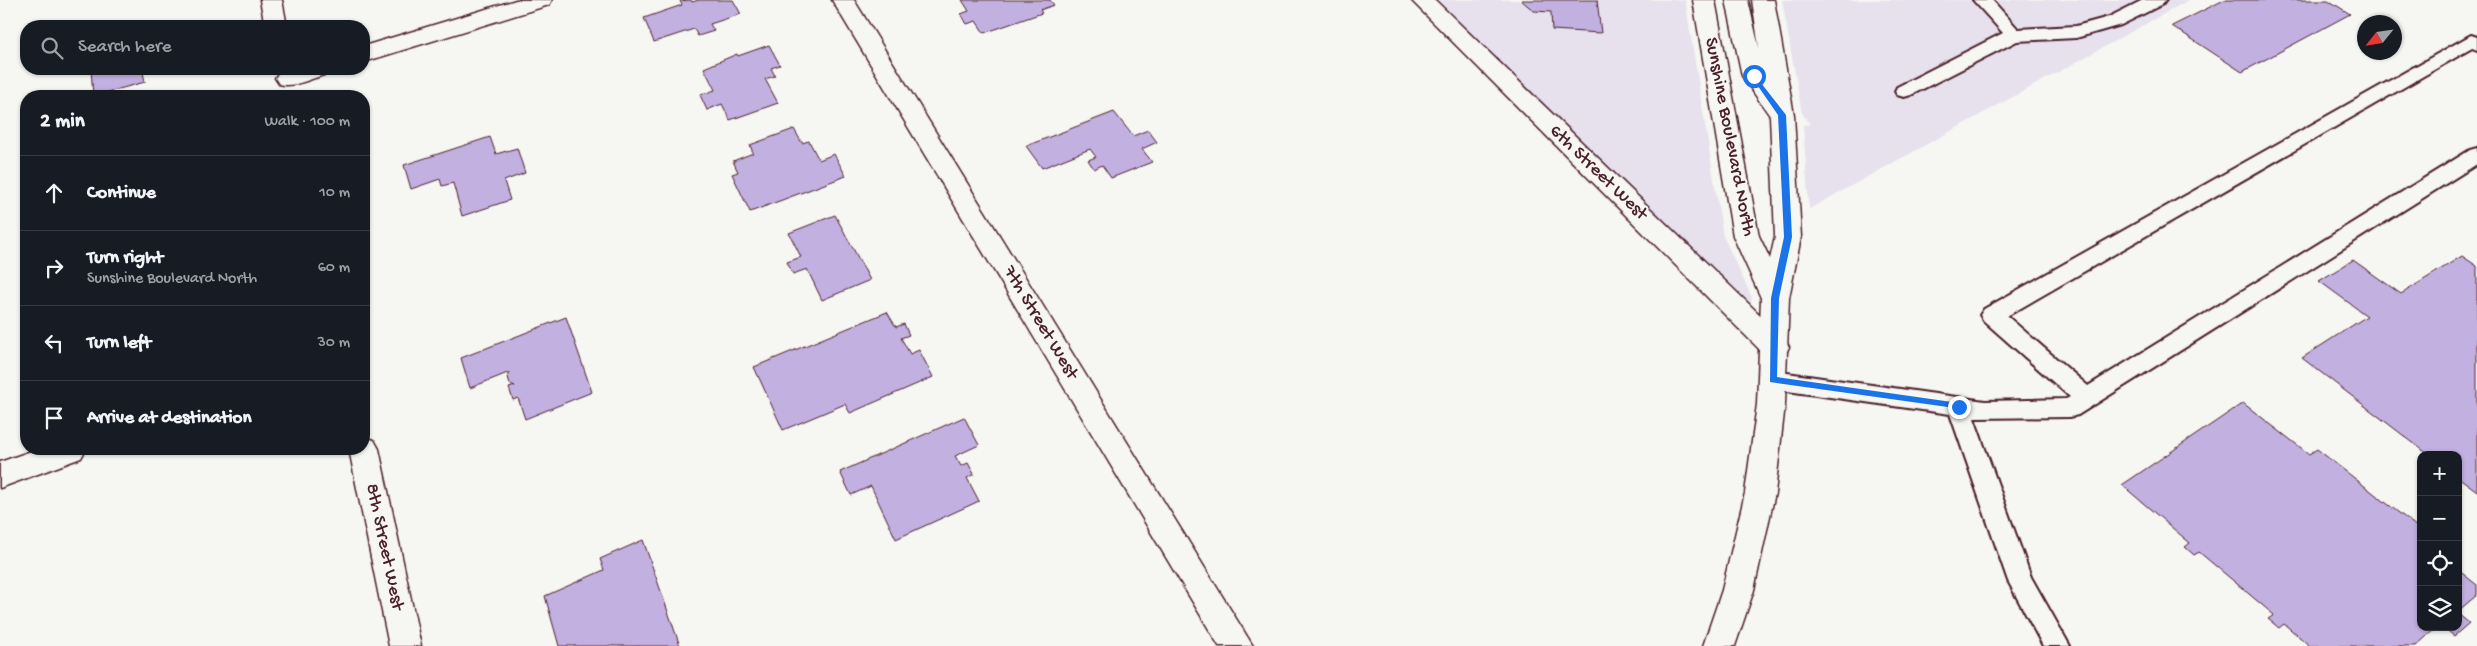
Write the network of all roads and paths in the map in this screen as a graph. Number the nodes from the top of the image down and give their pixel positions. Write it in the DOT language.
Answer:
graph roads {
  1 [pos="271,0"];
  2 [pos="541,0"];
  3 [pos="843,0"];
  4 [pos="1422,0"];
  5 [pos="1704,0"];
  6 [pos="1737,0"];
  7 [pos="1763,0"];
  8 [pos="1982,0"];
  9 [pos="2156,0"];
  10 [pos="275,20"];
  11 [pos="2014,35"];
  12 [pos="2477,44"];
  13 [pos="370,52"];
  14 [pos="302,75"];
  15 [pos="287,81"];
  16 [pos="1904,91"];
  17 [pos="1782,115"];
  18 [pos="2477,155"];
  19 [pos="1775,298"];
  20 [pos="1775,347"];
  21 [pos="1773,380"];
  22 [pos="2087,398"];
  23 [pos="1959,407"];
  24 [pos="55,455"];
  25 [pos="365,455"];
  26 [pos="0,475"];
  27 [pos="404,646"];
  28 [pos="1236,646"];
  29 [pos="1719,646"];
  30 [pos="2057,646"];
  1 -- 10 [label="street"];
  2 -- 13 [label="street"];
  3 -- 28 [label="street, 7th Street West"];
  4 -- 20 [label="street, 6th Street West"];
  5 -- 19 [label="street, Sunshine Boulevard North"];
  6 -- 17 [label="street"];
  7 -- 17 [label="street, Sunshine Boulevard North"];
  8 -- 11 [label="lane"];
  9 -- 11 [label="lane"];
  11 -- 16 [label="lane"];
  12 -- 22 [label="lane"];
  14 -- 15 [label="street"];
  17 -- 19 [label="street, Sunshine Boulevard North"];
  18 -- 22 [label="lane"];
  19 -- 20 [label="street, Sunshine Boulevard North"];
  20 -- 21 [label="street, Sunshine Boulevard North"];
  21 -- 23 [label="lane"];
  21 -- 29 [label="street, Sunshine Boulevard North"];
  22 -- 23 [label="lane"];
  23 -- 30 [label="lane"];
  24 -- 26 [label="street"];
  25 -- 27 [label="street, 8th Street West"];
}
